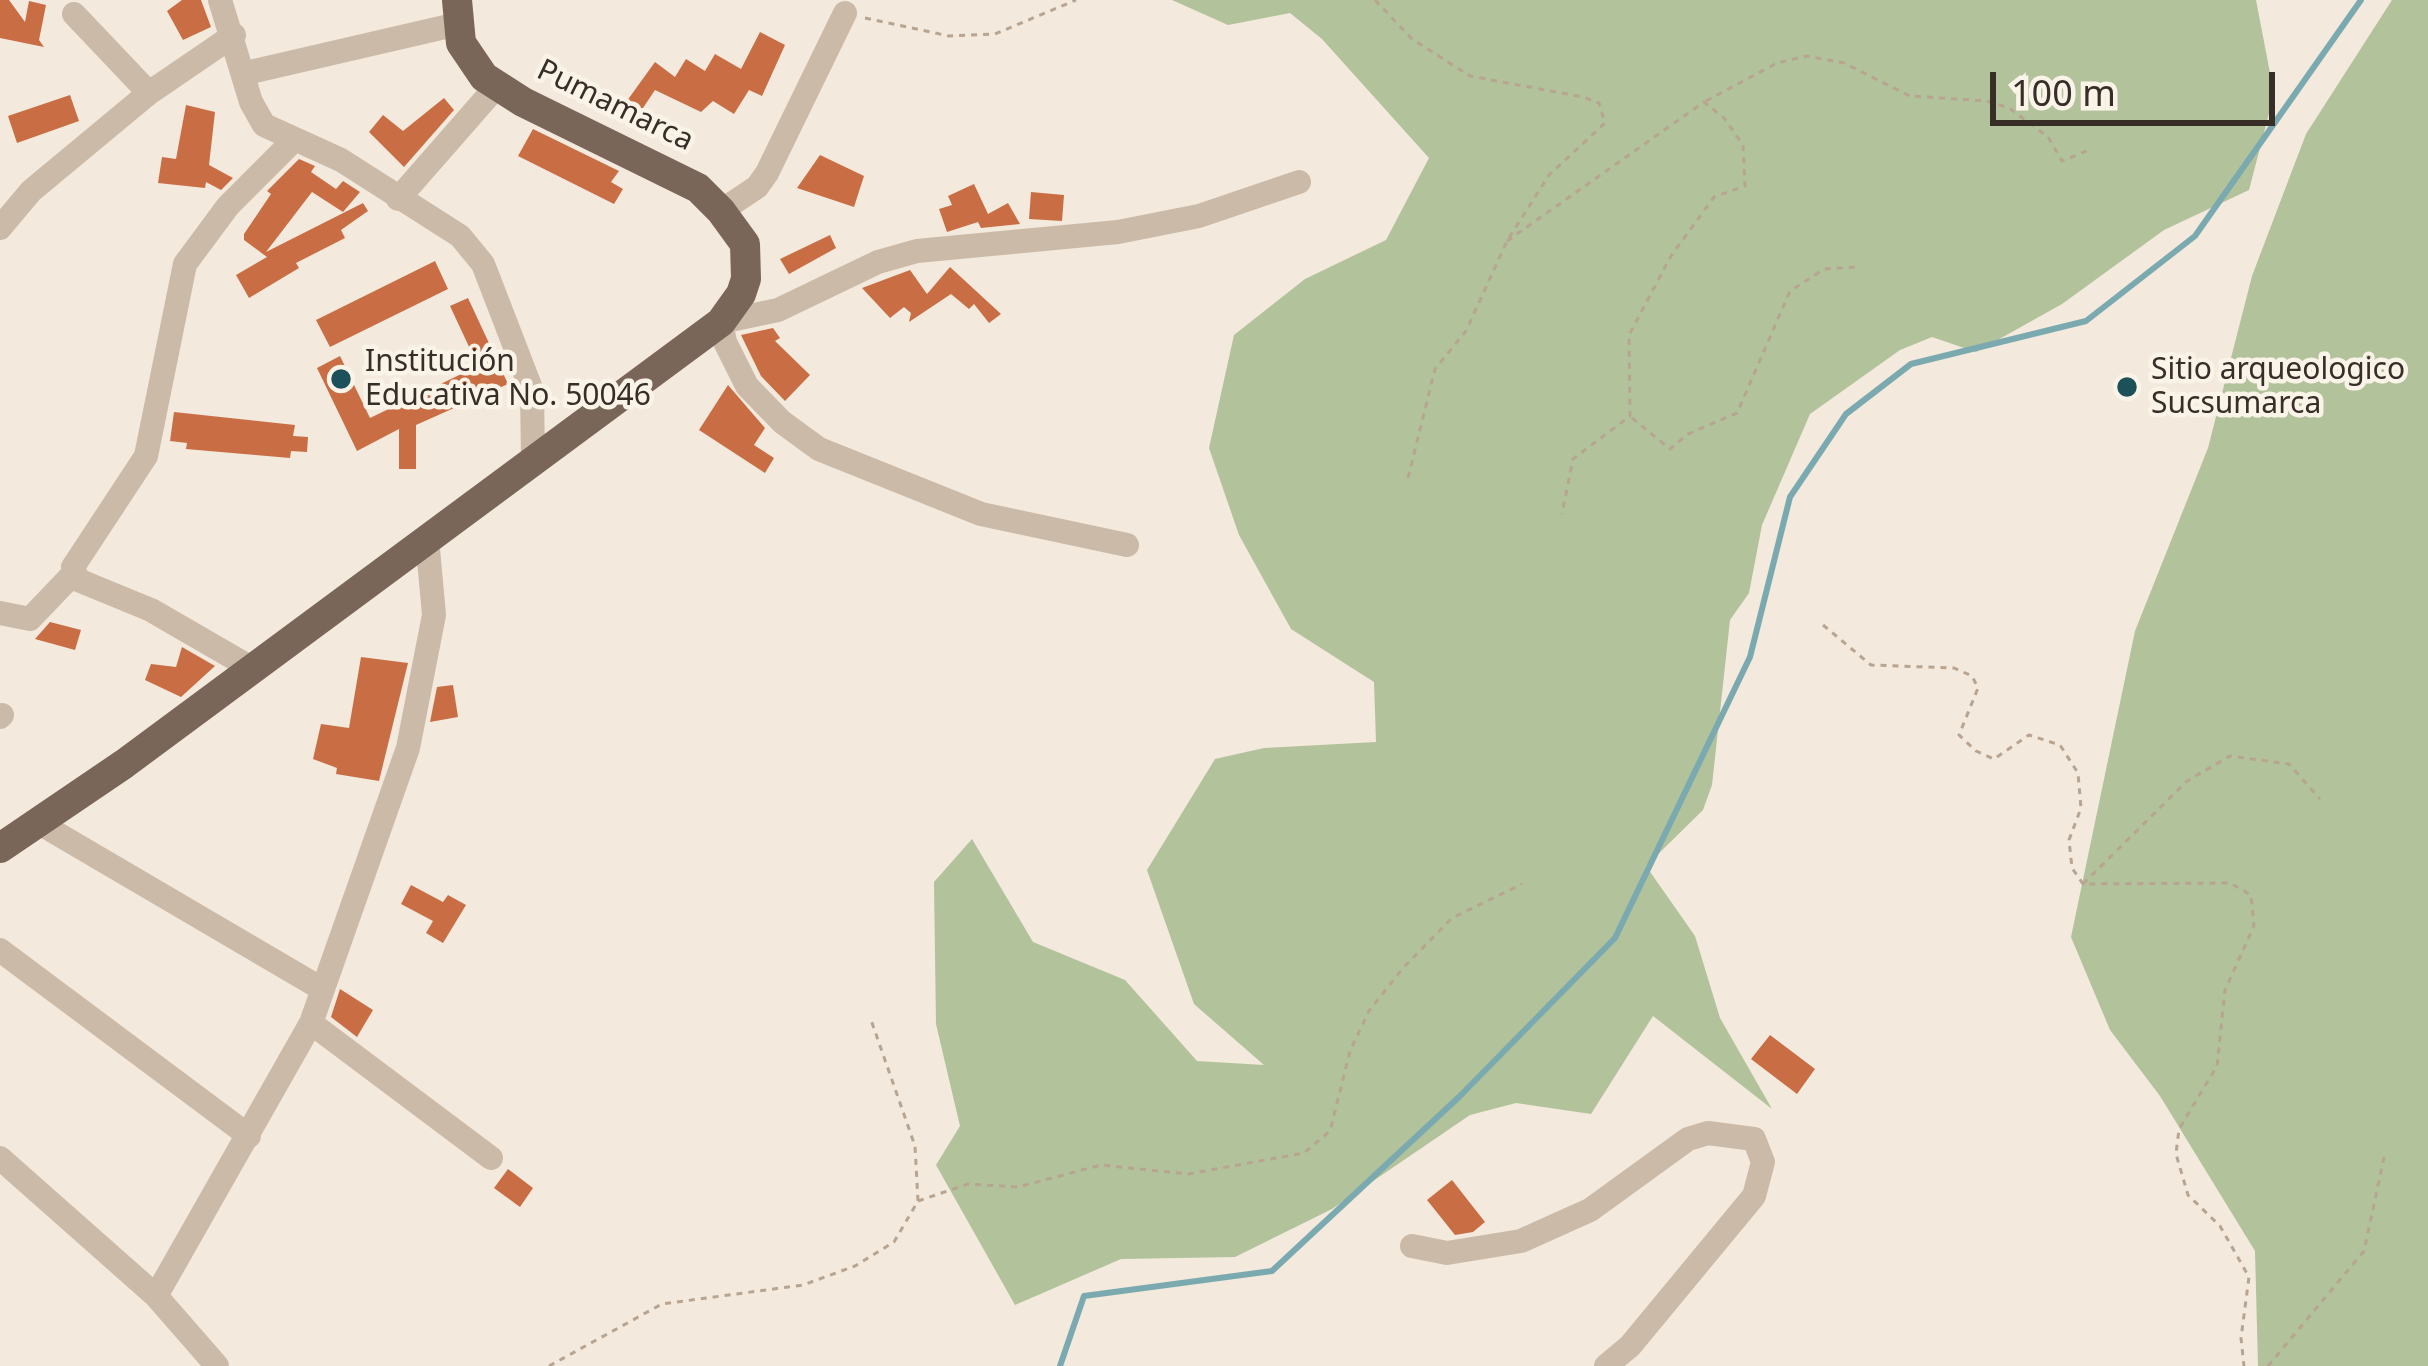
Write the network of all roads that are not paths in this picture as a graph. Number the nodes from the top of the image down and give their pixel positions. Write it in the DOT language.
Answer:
graph roads {
  1 [pos="220,0"];
  2 [pos="458,12"];
  3 [pos="845,13"];
  4 [pos="74,14"];
  5 [pos="234,35"];
  6 [pos="246,74"];
  7 [pos="496,87"];
  8 [pos="149,93"];
  9 [pos="292,142"];
  10 [pos="1299,182"];
  11 [pos="398,199"];
  12 [pos="721,211"];
  13 [pos="0,228"];
  14 [pos="722,322"];
  15 [pos="533,461"];
  16 [pos="428,538"];
  17 [pos="1127,544"];
  18 [pos="73,574"];
  19 [pos="0,613"];
  20 [pos="253,669"];
  21 [pos="39,824"];
  22 [pos="0,848"];
  23 [pos="0,950"];
  24 [pos="322,988"];
  25 [pos="311,1023"];
  26 [pos="249,1136"];
  27 [pos="0,1157"];
  28 [pos="491,1158"];
  29 [pos="1412,1246"];
  30 [pos="156,1296"];
  31 [pos="218,1366"];
  32 [pos="1606,1366"];
  1 -- 5 [label="street"];
  2 -- 6 [label="street"];
  2 -- 7 [label="main road, Pumamarca"];
  3 -- 12 [label="street"];
  4 -- 8 [label="street"];
  5 -- 6 [label="street"];
  5 -- 8 [label="street"];
  6 -- 9 [label="street"];
  7 -- 11 [label="street"];
  7 -- 12 [label="main road, Pumamarca"];
  8 -- 13 [label="street"];
  9 -- 11 [label="street"];
  9 -- 18 [label="street"];
  10 -- 14 [label="street"];
  11 -- 15 [label="street"];
  12 -- 14 [label="main road, Pumamarca"];
  14 -- 15 [label="main road, Pumamarca"];
  14 -- 17 [label="street"];
  15 -- 16 [label="main road, Pumamarca"];
  16 -- 20 [label="main road, Pumamarca"];
  16 -- 24 [label="street"];
  18 -- 19 [label="street"];
  18 -- 20 [label="street"];
  20 -- 21 [label="main road, Pumamarca"];
  21 -- 22 [label="main road, Pumamarca"];
  21 -- 24 [label="street"];
  23 -- 26 [label="street"];
  24 -- 25 [label="street"];
  25 -- 26 [label="street"];
  25 -- 28 [label="street"];
  26 -- 30 [label="street"];
  27 -- 30 [label="street"];
  29 -- 32 [label="street"];
  30 -- 31 [label="street"];
}
